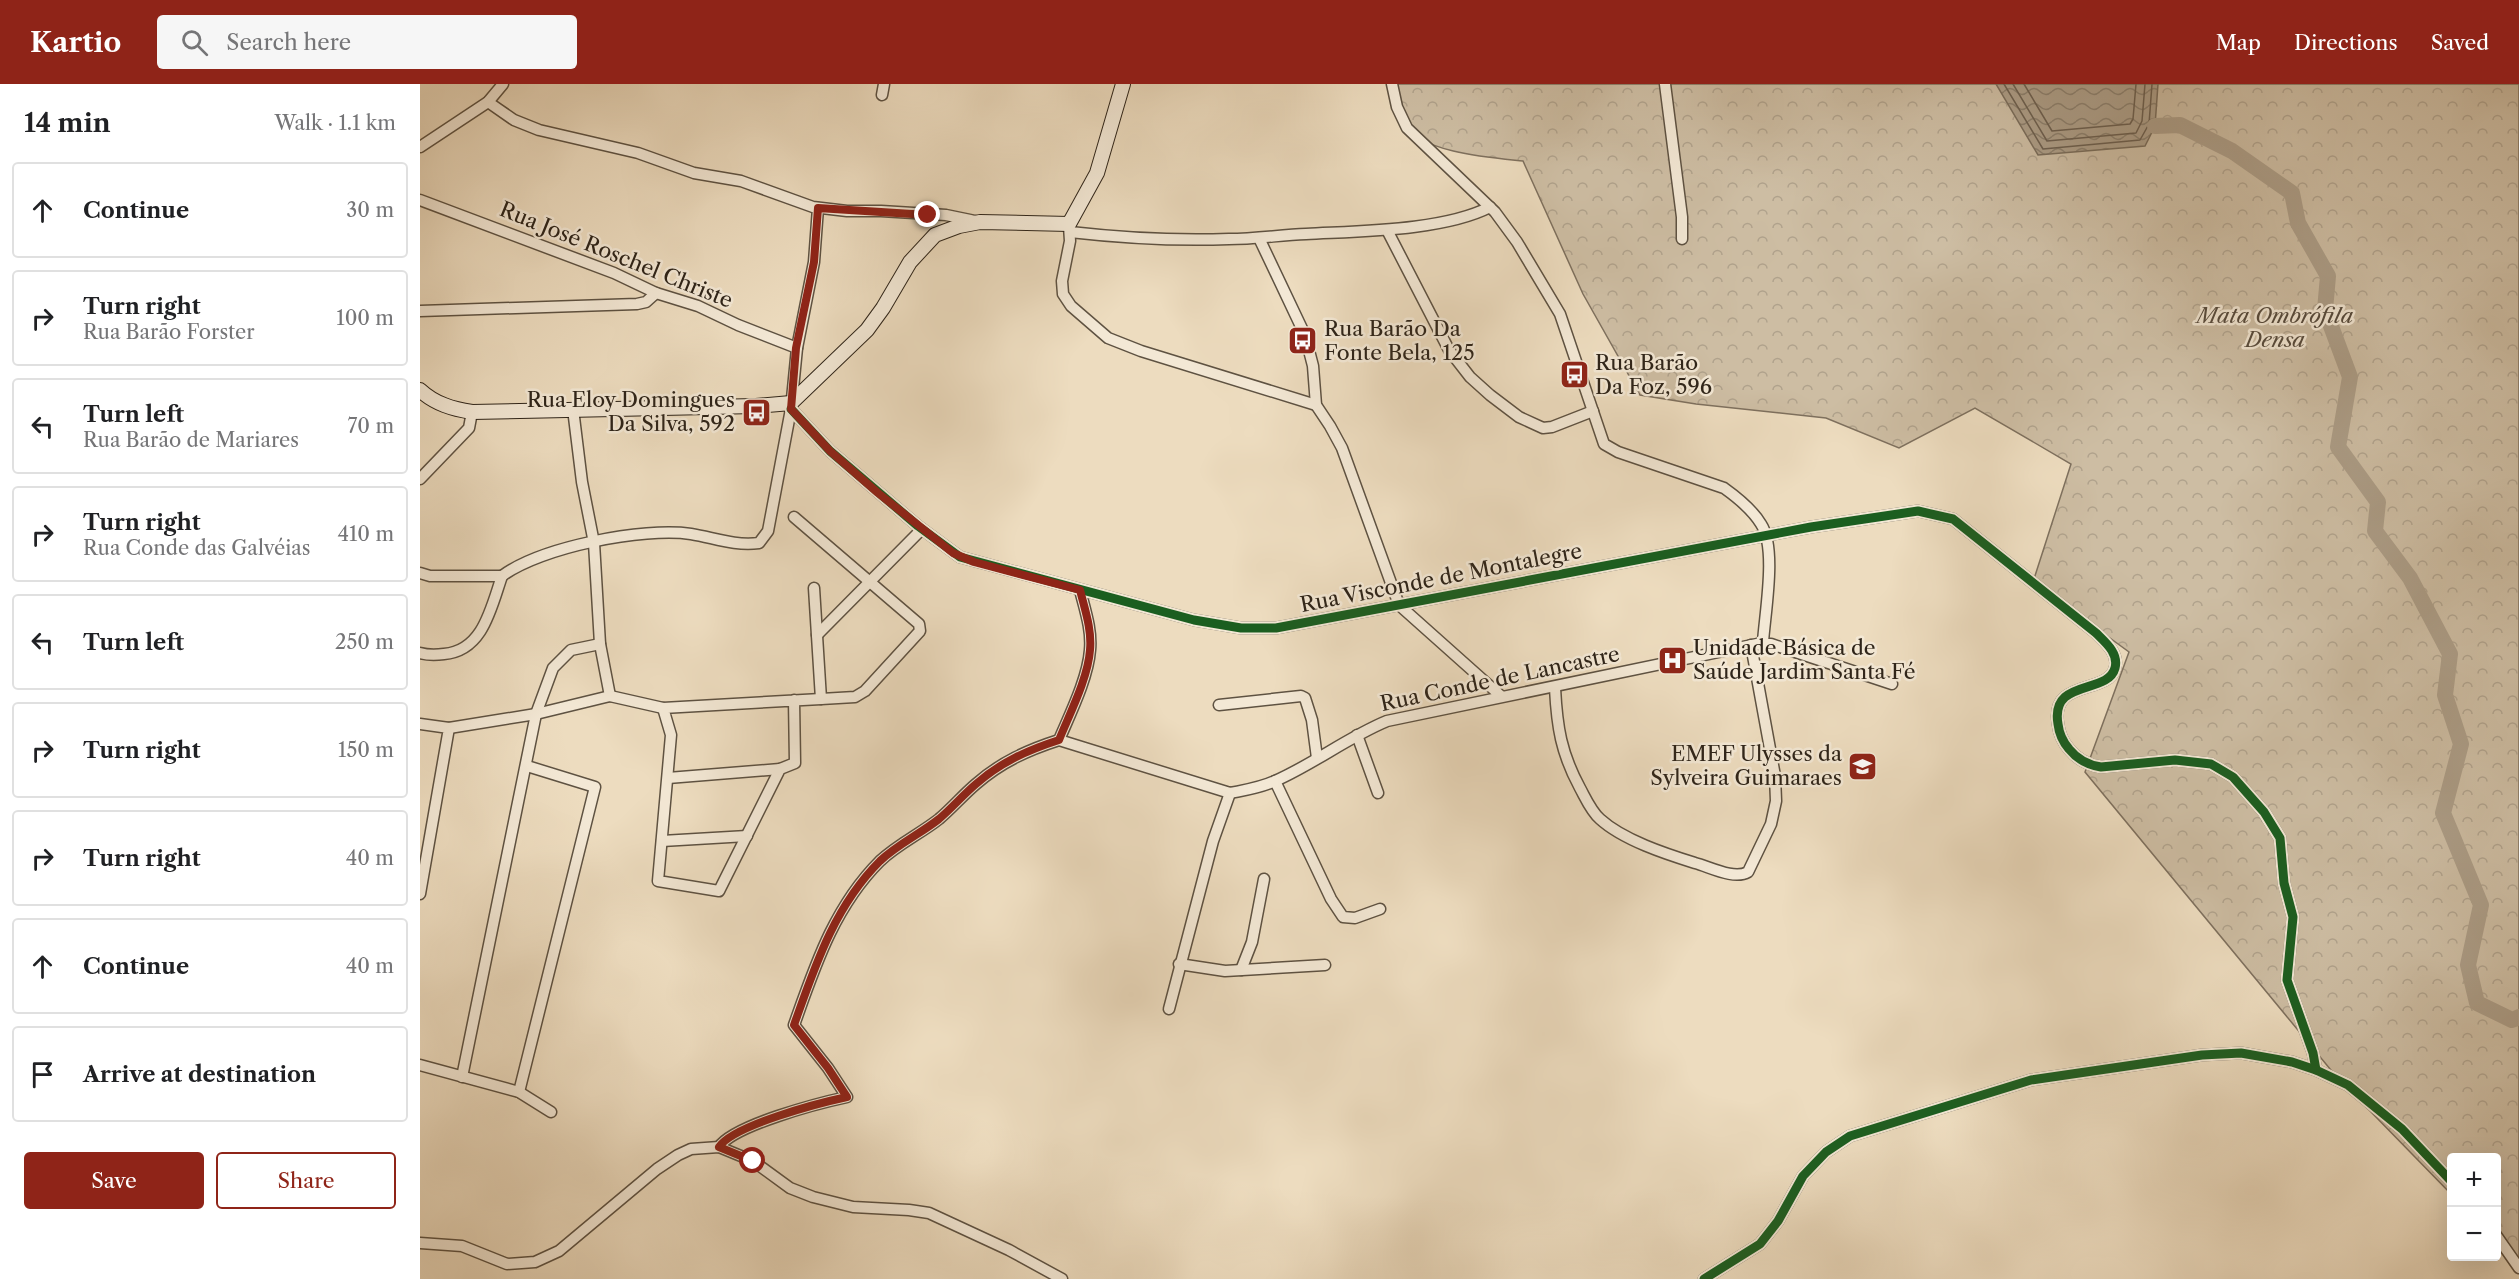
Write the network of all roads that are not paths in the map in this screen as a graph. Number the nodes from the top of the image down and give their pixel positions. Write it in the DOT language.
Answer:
graph roads {
  1 [pos="503,84"];
  2 [pos="1123,84"];
  3 [pos="1392,84"];
  4 [pos="1665,84"];
  5 [pos="488,102"];
  6 [pos="420,147"];
  7 [pos="420,200"];
  8 [pos="1490,207"];
  9 [pos="818,208"];
  10 [pos="980,222"];
  11 [pos="1070,228"];
  12 [pos="1387,230"];
  13 [pos="1259,238"];
  14 [pos="1682,239"];
  15 [pos="656,293"];
  16 [pos="420,311"];
  17 [pos="796,348"];
  18 [pos="420,390"];
  19 [pos="1316,405"];
  20 [pos="791,406"];
  21 [pos="573,409"];
  22 [pos="1593,411"];
  23 [pos="472,412"];
  24 [pos="420,479"];
  25 [pos="794,517"];
  26 [pos="922,529"];
  27 [pos="1767,536"];
  28 [pos="594,543"];
  29 [pos="420,573"];
  30 [pos="502,576"];
  31 [pos="870,582"];
  32 [pos="814,588"];
  33 [pos="1080,590"];
  34 [pos="1399,604"];
  35 [pos="817,636"];
  36 [pos="1763,642"];
  37 [pos="600,644"];
  38 [pos="1751,645"];
  39 [pos="420,653"];
  40 [pos="1892,684"];
  41 [pos="1555,688"];
  42 [pos="610,696"];
  43 [pos="1501,696"];
  44 [pos="821,699"];
  45 [pos="794,700"];
  46 [pos="1219,705"];
  47 [pos="663,708"];
  48 [pos="536,714"];
  49 [pos="420,724"];
  50 [pos="449,728"];
  51 [pos="1357,735"];
  52 [pos="1059,740"];
  53 [pos="1317,758"];
  54 [pos="527,766"];
  55 [pos="780,769"];
  56 [pos="668,778"];
  57 [pos="1275,781"];
  58 [pos="1230,793"];
  59 [pos="1378,794"];
  60 [pos="747,836"];
  61 [pos="662,841"];
  62 [pos="1264,879"];
  63 [pos="420,894"];
  64 [pos="1380,909"];
  65 [pos="1179,964"];
  66 [pos="1325,965"];
  67 [pos="1241,970"];
  68 [pos="1169,1009"];
  69 [pos="420,1065"];
  70 [pos="2316,1070"];
  71 [pos="462,1077"];
  72 [pos="519,1092"];
  73 [pos="552,1112"];
  74 [pos="719,1147"];
  75 [pos="2447,1178"];
  76 [pos="2501,1242"];
  77 [pos="420,1243"];
  78 [pos="2519,1268"];
  79 [pos="1062,1279"];
  80 [pos="1704,1279"];
  1 -- 5 [label="street"];
  2 -- 11 [label="main road"];
  3 -- 8 [label="street"];
  4 -- 14 [label="street"];
  5 -- 6 [label="street"];
  5 -- 9 [label="street"];
  7 -- 15 [label="street, Rua José Roschel Christe"];
  8 -- 12 [label="street"];
  8 -- 22 [label="street"];
  9 -- 10 [label="street"];
  9 -- 17 [label="street"];
  10 -- 11 [label="main road"];
  10 -- 20 [label="main road"];
  11 -- 13 [label="street"];
  11 -- 19 [label="street"];
  12 -- 13 [label="street"];
  12 -- 22 [label="street"];
  13 -- 19 [label="street"];
  15 -- 16 [label="street"];
  15 -- 17 [label="street, Rua José Roschel Christe"];
  17 -- 20 [label="street"];
  18 -- 23 [label="main road"];
  19 -- 34 [label="street"];
  20 -- 21 [label="main road"];
  20 -- 26 [label="street, Rua Visconde de Montalegre"];
  20 -- 28 [label="street"];
  21 -- 23 [label="main road"];
  21 -- 28 [label="street"];
  22 -- 27 [label="street"];
  23 -- 24 [label="street"];
  25 -- 31 [label="street"];
  26 -- 31 [label="street"];
  26 -- 33 [label="street, Rua Visconde de Montalegre"];
  27 -- 34 [label="street, Rua Visconde de Montalegre"];
  27 -- 36 [label="street"];
  27 -- 70 [label="street, Rua Visconde de Montalegre"];
  28 -- 30 [label="street"];
  28 -- 37 [label="street"];
  29 -- 30 [label="street"];
  30 -- 39 [label="street"];
  31 -- 35 [label="street"];
  31 -- 44 [label="street"];
  32 -- 35 [label="street"];
  33 -- 34 [label="street, Rua Visconde de Montalegre"];
  33 -- 52 [label="street"];
  34 -- 43 [label="street"];
  35 -- 44 [label="street"];
  36 -- 38 [label="street, Rua Conde de Lancastre"];
  36 -- 40 [label="street"];
  37 -- 42 [label="street"];
  37 -- 48 [label="street"];
  38 -- 41 [label="street, Rua Conde de Lancastre"];
  38 -- 41 [label="street"];
  41 -- 43 [label="street, Rua Conde de Lancastre"];
  42 -- 47 [label="street"];
  42 -- 48 [label="street"];
  43 -- 51 [label="street, Rua Conde de Lancastre"];
  44 -- 45 [label="street"];
  45 -- 47 [label="street"];
  45 -- 55 [label="street"];
  46 -- 53 [label="street"];
  47 -- 56 [label="street"];
  48 -- 50 [label="street"];
  48 -- 54 [label="street"];
  49 -- 50 [label="street"];
  50 -- 63 [label="street"];
  51 -- 53 [label="street, Rua Conde de Lancastre"];
  51 -- 59 [label="street"];
  52 -- 58 [label="street, Rua Conde de Lancastre"];
  52 -- 74 [label="street"];
  53 -- 57 [label="street, Rua Conde de Lancastre"];
  54 -- 71 [label="street"];
  54 -- 72 [label="street"];
  55 -- 56 [label="street"];
  55 -- 60 [label="street"];
  56 -- 61 [label="street"];
  57 -- 58 [label="street, Rua Conde de Lancastre"];
  57 -- 64 [label="street"];
  58 -- 65 [label="street"];
  60 -- 61 [label="street"];
  60 -- 61 [label="street"];
  62 -- 67 [label="street"];
  65 -- 67 [label="street"];
  65 -- 68 [label="street"];
  66 -- 67 [label="street"];
  69 -- 71 [label="street"];
  70 -- 75 [label="street"];
  70 -- 80 [label="street"];
  71 -- 72 [label="street"];
  72 -- 73 [label="street"];
  74 -- 77 [label="street"];
  74 -- 79 [label="street"];
  76 -- 78 [label="street"];
}
